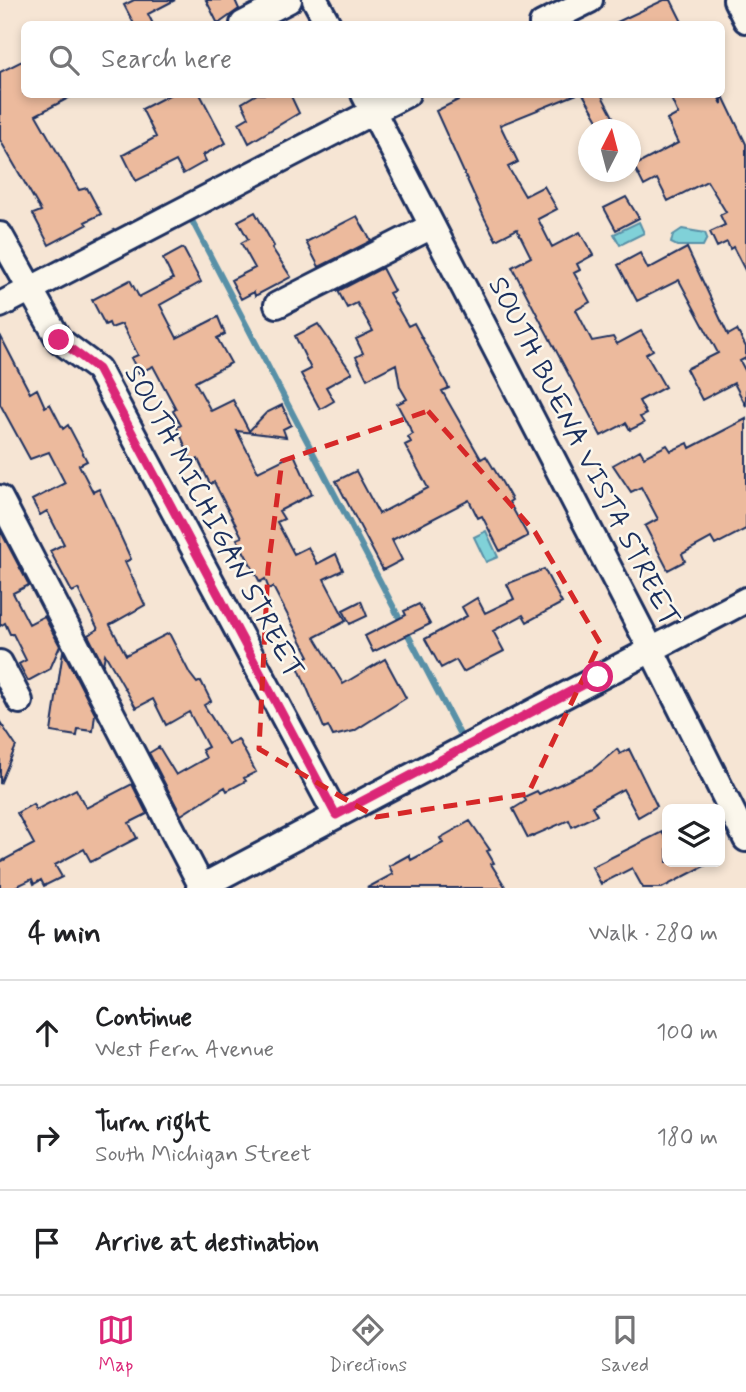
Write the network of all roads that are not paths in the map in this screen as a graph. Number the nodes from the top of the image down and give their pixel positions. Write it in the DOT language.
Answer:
graph roads {
  1 [pos="289,0"];
  2 [pos="315,0"];
  3 [pos="590,0"];
  4 [pos="736,0"];
  5 [pos="746,20"];
  6 [pos="249,21"];
  7 [pos="326,21"];
  8 [pos="548,21"];
  9 [pos="390,98"];
  10 [pos="369,103"];
  11 [pos="432,226"];
  12 [pos="0,235"];
  13 [pos="29,290"];
  14 [pos="0,305"];
  15 [pos="277,305"];
  16 [pos="0,498"];
  17 [pos="746,600"];
  18 [pos="651,649"];
  19 [pos="0,663"];
  20 [pos="20,701"];
  21 [pos="336,815"];
  22 [pos="746,839"];
  23 [pos="201,887"];
  1 -- 6 [label="street"];
  2 -- 7 [label="street"];
  3 -- 8 [label="street"];
  4 -- 5 [label="street"];
  9 -- 10 [label="street"];
  10 -- 11 [label="street, SOUTH BUENA VISTA STREET"];
  10 -- 13 [label="street"];
  11 -- 15 [label="street"];
  11 -- 18 [label="street, SOUTH BUENA VISTA STREET"];
  12 -- 13 [label="street, SOUTH MICHIGAN STREET"];
  13 -- 14 [label="street"];
  13 -- 21 [label="street, SOUTH MICHIGAN STREET"];
  16 -- 23 [label="street"];
  17 -- 18 [label="street"];
  18 -- 21 [label="street"];
  18 -- 22 [label="street, SOUTH BUENA VISTA STREET"];
  19 -- 20 [label="street"];
  21 -- 23 [label="street"];
}
